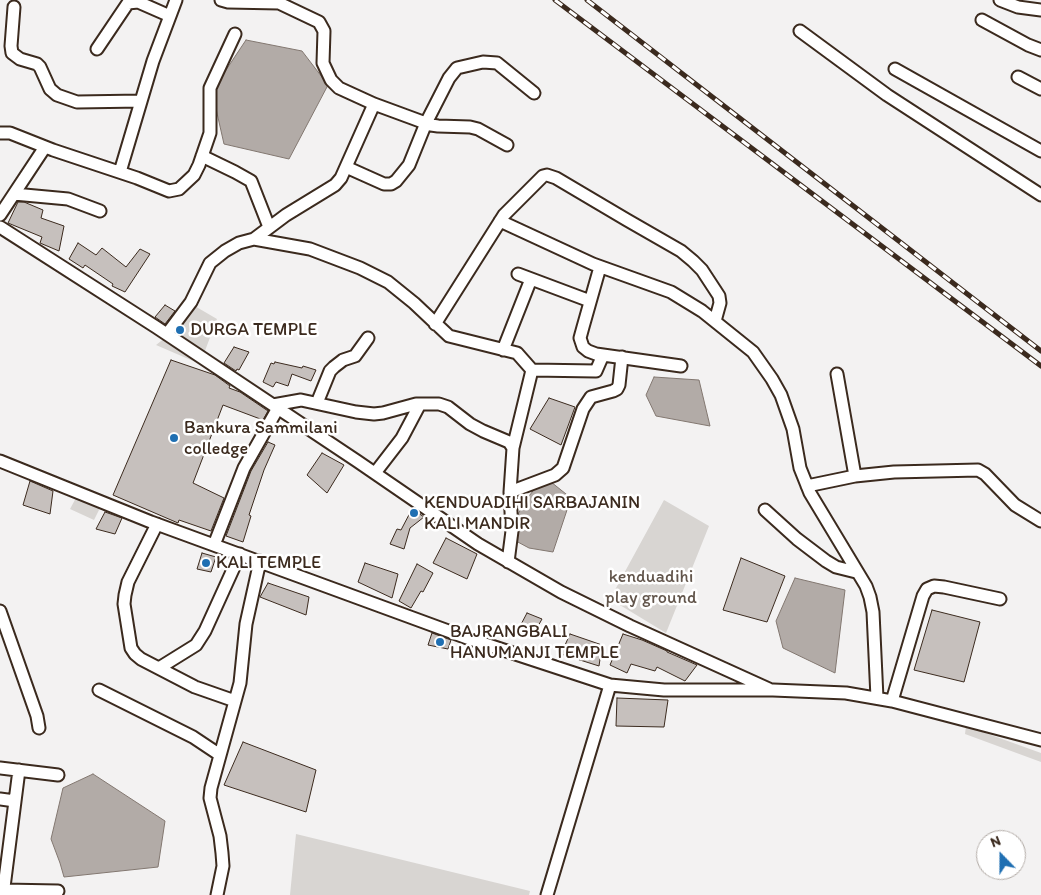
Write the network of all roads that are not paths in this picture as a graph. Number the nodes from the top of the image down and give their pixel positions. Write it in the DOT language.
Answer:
graph roads {
  1 [pos="176,0"];
  2 [pos="221,0"];
  3 [pos="1000,0"];
  4 [pos="14,7"];
  5 [pos="1041,10"];
  6 [pos="170,16"];
  7 [pos="982,20"];
  8 [pos="800,31"];
  9 [pos="235,34"];
  10 [pos="97,49"];
  11 [pos="1041,50"];
  12 [pos="894,70"];
  13 [pos="1018,77"];
  14 [pos="1041,89"];
  15 [pos="534,93"];
  16 [pos="142,101"];
  17 [pos="374,104"];
  18 [pos="426,123"];
  19 [pos="0,133"];
  20 [pos="506,145"];
  21 [pos="45,147"];
  22 [pos="1041,151"];
  23 [pos="202,156"];
  24 [pos="346,167"];
  25 [pos="120,172"];
  26 [pos="14,194"];
  27 [pos="1041,195"];
  28 [pos="100,211"];
  29 [pos="0,215"];
  30 [pos="500,221"];
  31 [pos="0,227"];
  32 [pos="269,227"];
  33 [pos="254,239"];
  34 [pos="600,267"];
  35 [pos="518,274"];
  36 [pos="532,279"];
  37 [pos="590,301"];
  38 [pos="715,321"];
  39 [pos="435,324"];
  40 [pos="167,334"];
  41 [pos="368,338"];
  42 [pos="503,350"];
  43 [pos="603,355"];
  44 [pos="622,357"];
  45 [pos="681,366"];
  46 [pos="532,370"];
  47 [pos="837,374"];
  48 [pos="317,403"];
  49 [pos="420,404"];
  50 [pos="276,407"];
  51 [pos="513,448"];
  52 [pos="0,461"];
  53 [pos="375,473"];
  54 [pos="855,476"];
  55 [pos="807,486"];
  56 [pos="510,492"];
  57 [pos="765,510"];
  58 [pos="1041,521"];
  59 [pos="157,524"];
  60 [pos="214,545"];
  61 [pos="240,554"];
  62 [pos="260,561"];
  63 [pos="508,562"];
  64 [pos="856,572"];
  65 [pos="1000,599"];
  66 [pos="0,611"];
  67 [pos="159,668"];
  68 [pos="610,685"];
  69 [pos="99,690"];
  70 [pos="773,690"];
  71 [pos="877,698"];
  72 [pos="235,701"];
  73 [pos="892,701"];
  74 [pos="39,728"];
  75 [pos="1041,740"];
  76 [pos="220,755"];
  77 [pos="0,768"];
  78 [pos="19,770"];
  79 [pos="58,775"];
  80 [pos="0,799"];
  81 [pos="15,801"];
  82 [pos="58,891"];
  83 [pos="3,892"];
  84 [pos="217,895"];
  85 [pos="547,895"];
  1 -- 6 [label="street"];
  2 -- 17 [label="street"];
  3 -- 5 [label="street"];
  4 -- 16 [label="street"];
  6 -- 10 [label="street"];
  6 -- 16 [label="street"];
  7 -- 11 [label="street"];
  8 -- 27 [label="street"];
  9 -- 23 [label="street"];
  12 -- 22 [label="street"];
  13 -- 14 [label="street"];
  15 -- 18 [label="street"];
  16 -- 25 [label="street"];
  17 -- 18 [label="street"];
  17 -- 24 [label="street"];
  18 -- 20 [label="street"];
  18 -- 24 [label="street"];
  19 -- 21 [label="street"];
  21 -- 25 [label="street"];
  21 -- 26 [label="street"];
  23 -- 25 [label="street"];
  23 -- 32 [label="street"];
  24 -- 32 [label="street"];
  26 -- 28 [label="street"];
  26 -- 29 [label="street"];
  30 -- 34 [label="street"];
  30 -- 38 [label="street"];
  30 -- 39 [label="street"];
  31 -- 40 [label="street"];
  32 -- 33 [label="street"];
  33 -- 39 [label="street"];
  33 -- 40 [label="street"];
  34 -- 37 [label="street"];
  34 -- 38 [label="street"];
  35 -- 36 [label="street"];
  36 -- 37 [label="street"];
  36 -- 42 [label="street"];
  37 -- 43 [label="street"];
  38 -- 55 [label="street"];
  39 -- 42 [label="street"];
  40 -- 50 [label="street"];
  41 -- 48 [label="street"];
  42 -- 46 [label="street"];
  43 -- 44 [label="street"];
  43 -- 46 [label="street"];
  44 -- 45 [label="street"];
  44 -- 56 [label="street"];
  46 -- 51 [label="street"];
  47 -- 54 [label="street"];
  48 -- 49 [label="street"];
  48 -- 50 [label="street"];
  49 -- 51 [label="street"];
  49 -- 53 [label="street"];
  50 -- 53 [label="street"];
  50 -- 60 [label="street"];
  51 -- 56 [label="street"];
  52 -- 59 [label="street"];
  53 -- 63 [label="street"];
  54 -- 55 [label="street"];
  54 -- 58 [label="street"];
  55 -- 64 [label="street"];
  56 -- 63 [label="street"];
  57 -- 64 [label="street"];
  59 -- 60 [label="street"];
  59 -- 67 [label="street"];
  60 -- 61 [label="street"];
  61 -- 62 [label="street"];
  61 -- 67 [label="street"];
  62 -- 68 [label="street"];
  62 -- 72 [label="street"];
  63 -- 70 [label="street"];
  64 -- 71 [label="street"];
  65 -- 73 [label="street"];
  66 -- 74 [label="street"];
  67 -- 72 [label="street"];
  68 -- 70 [label="street"];
  68 -- 85 [label="street"];
  69 -- 76 [label="street"];
  70 -- 71 [label="street"];
  71 -- 73 [label="street"];
  72 -- 76 [label="street"];
  73 -- 75 [label="street"];
  76 -- 84 [label="street"];
  77 -- 78 [label="street"];
  78 -- 79 [label="street"];
  78 -- 81 [label="street"];
  80 -- 81 [label="street"];
  81 -- 83 [label="street"];
  82 -- 83 [label="street"];
}
